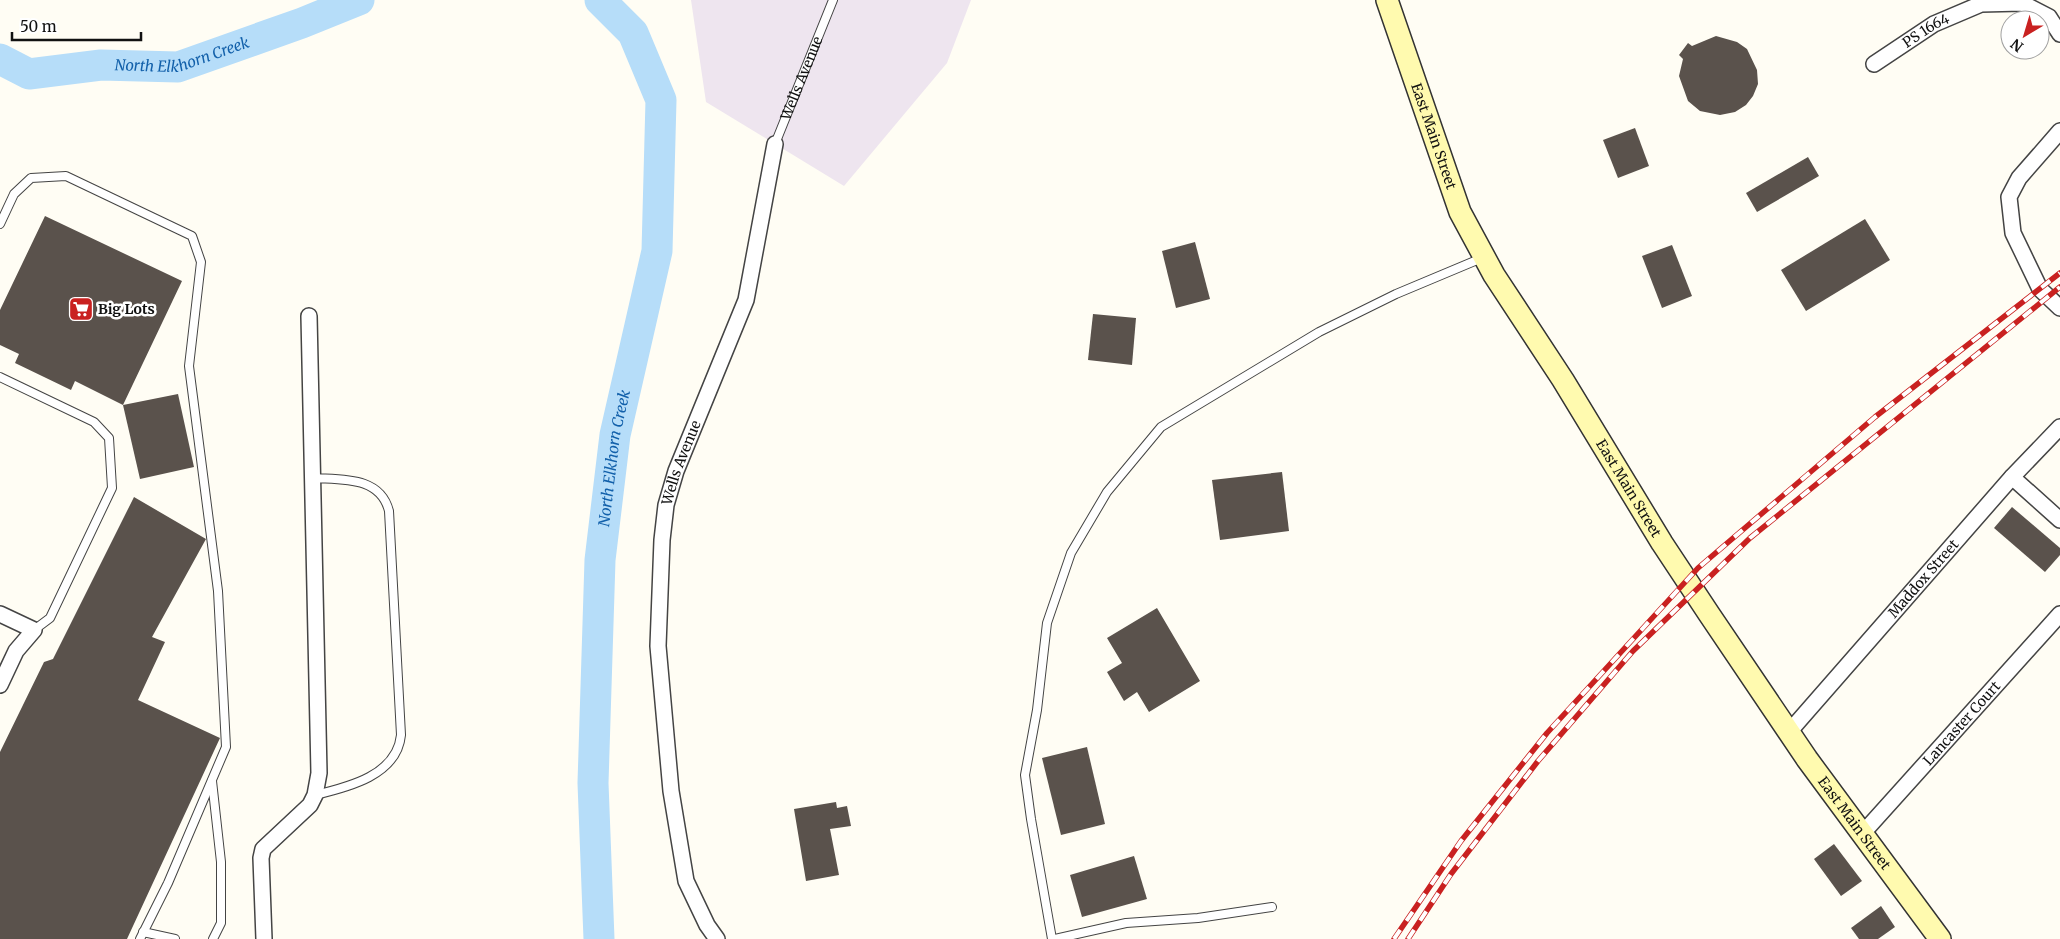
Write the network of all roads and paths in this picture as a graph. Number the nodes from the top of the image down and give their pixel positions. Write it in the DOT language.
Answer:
graph roads {
  1 [pos="832,0"];
  2 [pos="1387,0"];
  3 [pos="2060,34"];
  4 [pos="1874,64"];
  5 [pos="2060,131"];
  6 [pos="775,144"];
  7 [pos="0,224"];
  8 [pos="1484,257"];
  9 [pos="2060,308"];
  10 [pos="309,316"];
  11 [pos="0,377"];
  12 [pos="2060,427"];
  13 [pos="2012,477"];
  14 [pos="313,478"];
  15 [pos="2060,520"];
  16 [pos="0,614"];
  17 [pos="2060,614"];
  18 [pos="34,630"];
  19 [pos="3,668"];
  20 [pos="0,685"];
  21 [pos="1789,732"];
  22 [pos="212,780"];
  23 [pos="315,795"];
  24 [pos="1862,834"];
  25 [pos="1272,906"];
  26 [pos="142,936"];
  27 [pos="175,939"];
  28 [pos="213,939"];
  29 [pos="264,939"];
  30 [pos="718,939"];
  31 [pos="1053,939"];
  32 [pos="1940,939"];
  1 -- 6 [label="lane, Wells Avenue"];
  2 -- 8 [label="street, East Main Street"];
  3 -- 4 [label="street, PS 1664"];
  5 -- 9 [label="street"];
  6 -- 30 [label="street, Wells Avenue"];
  7 -- 22 [label="lane"];
  8 -- 21 [label="street, East Main Street"];
  8 -- 31 [label="lane"];
  10 -- 14 [label="street"];
  11 -- 18 [label="lane"];
  12 -- 13 [label="street, Maddox Street"];
  13 -- 15 [label="street"];
  13 -- 21 [label="street, Maddox Street"];
  14 -- 23 [label="street"];
  14 -- 23 [label="lane"];
  16 -- 18 [label="street"];
  17 -- 24 [label="street, Lancaster Court"];
  18 -- 19 [label="street"];
  19 -- 20 [label="street"];
  21 -- 24 [label="street, East Main Street"];
  22 -- 26 [label="lane"];
  22 -- 28 [label="lane"];
  23 -- 29 [label="street"];
  24 -- 32 [label="street, East Main Street"];
  25 -- 31 [label="lane"];
  26 -- 27 [label="lane"];
}
